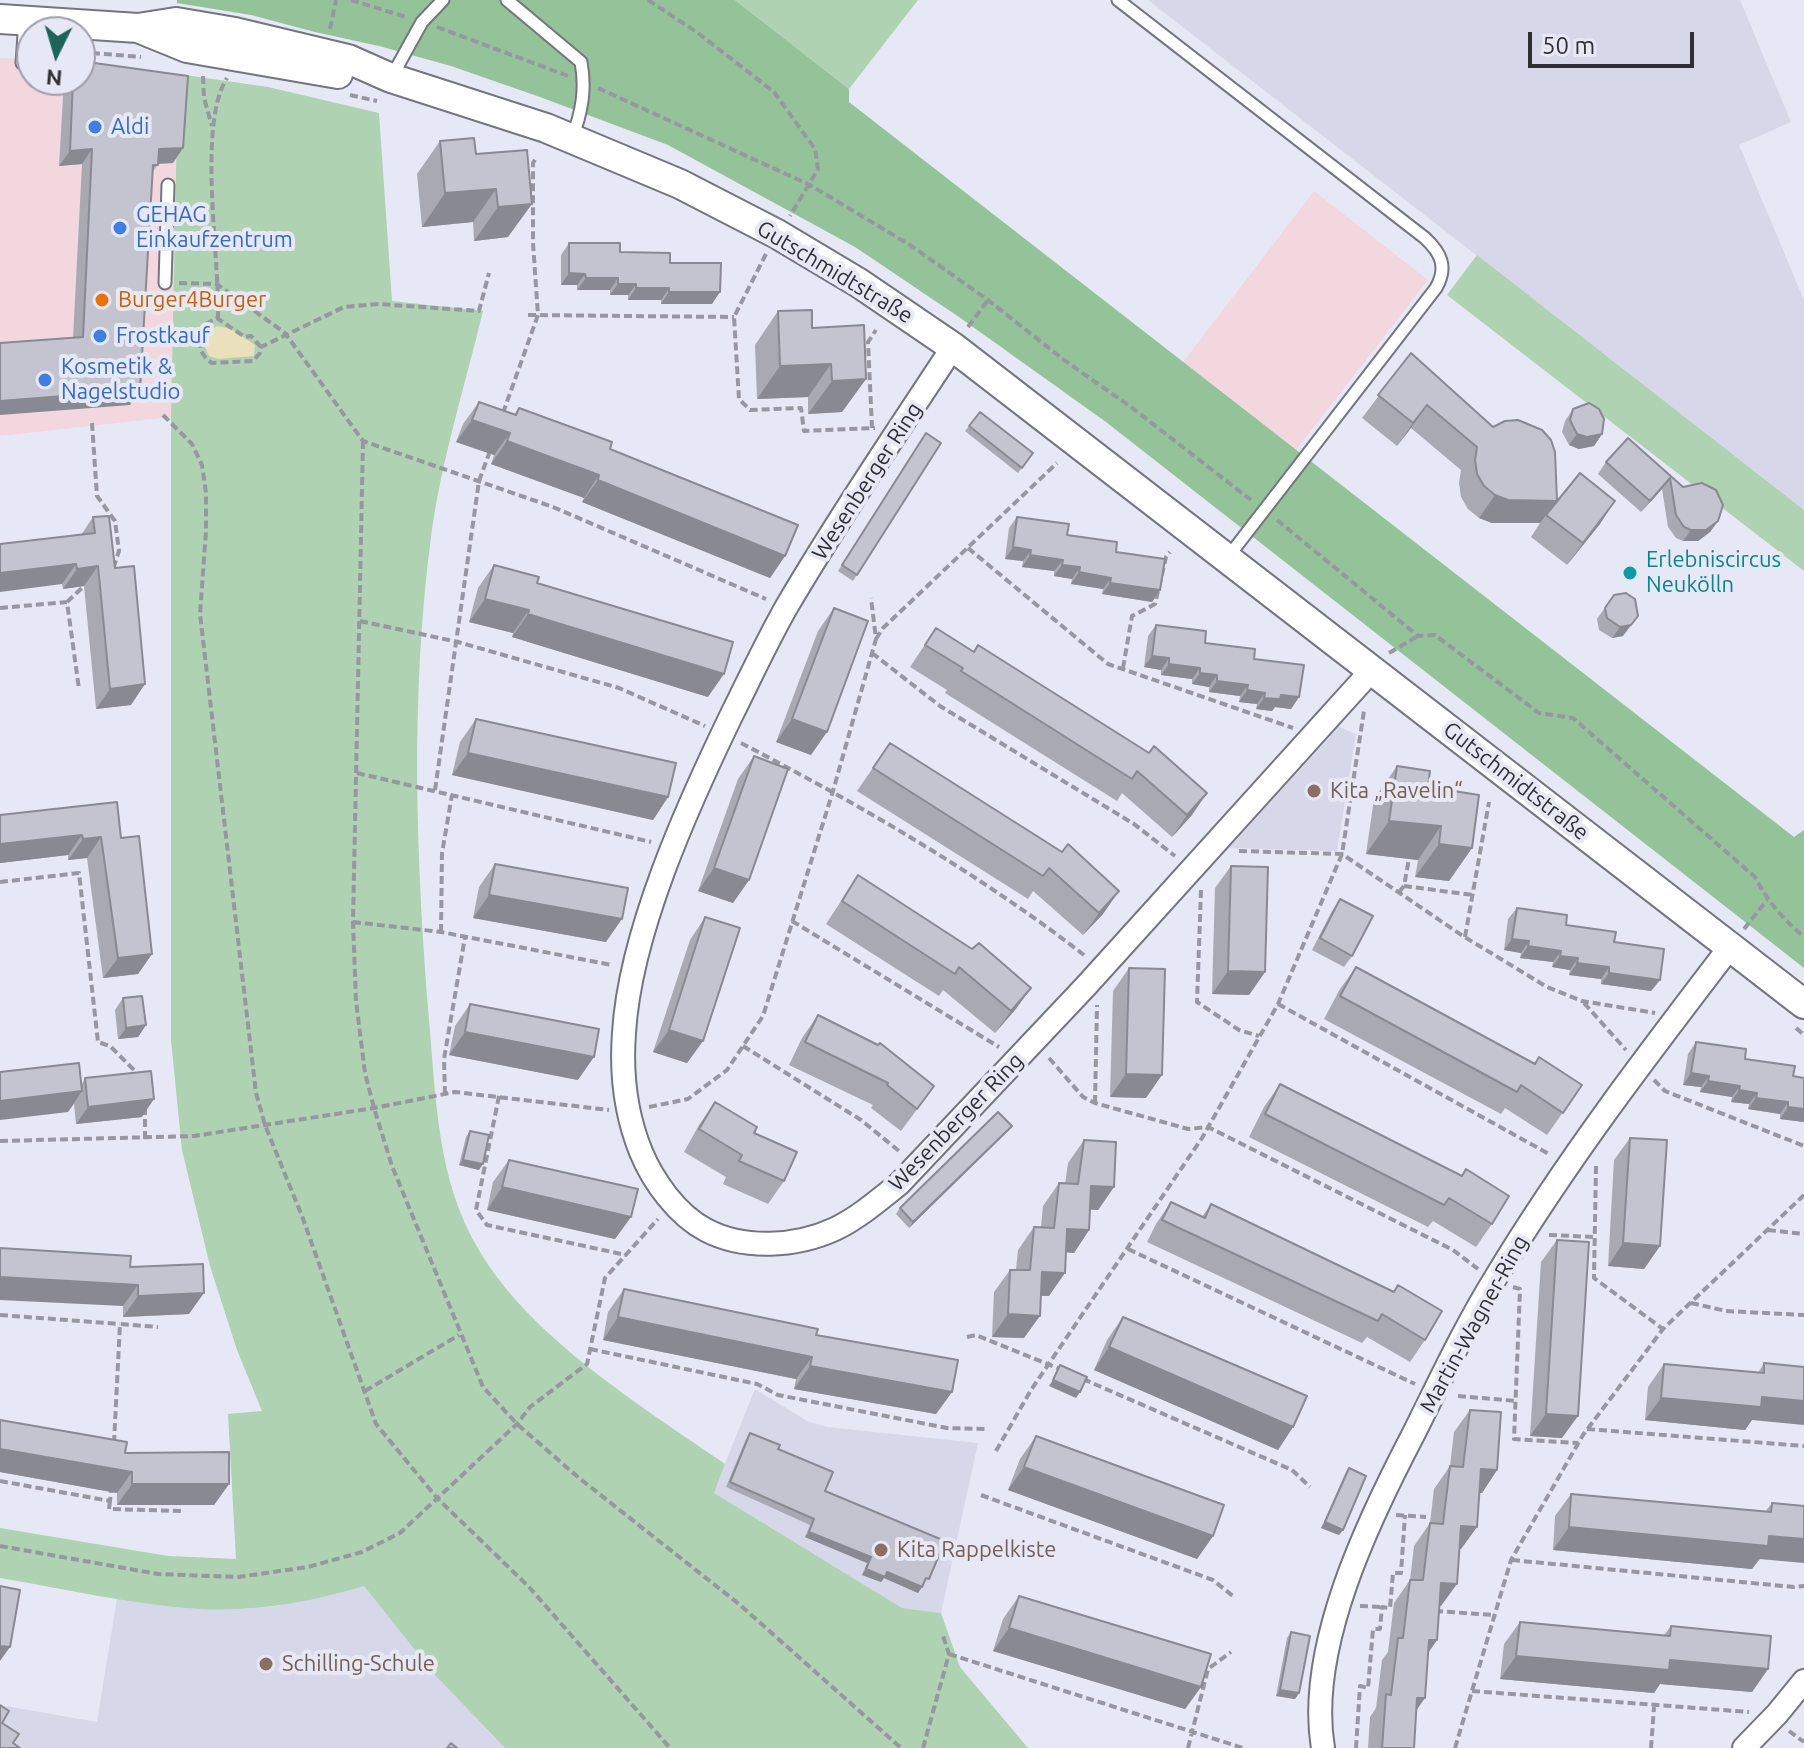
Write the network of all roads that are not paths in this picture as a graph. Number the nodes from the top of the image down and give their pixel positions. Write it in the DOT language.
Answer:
graph roads {
  1 [pos="443,0"];
  2 [pos="507,0"];
  3 [pos="1118,0"];
  4 [pos="12,19"];
  5 [pos="391,78"];
  6 [pos="572,138"];
  7 [pos="168,185"];
  8 [pos="165,283"];
  9 [pos="953,347"];
  10 [pos="1228,558"];
  11 [pos="1372,670"];
  12 [pos="1730,947"];
  13 [pos="1804,1004"];
  14 [pos="1804,1681"];
  15 [pos="1323,1748"];
  16 [pos="1744,1748"];
  1 -- 5 [label="lane"];
  2 -- 6 [label="lane"];
  3 -- 10 [label="lane"];
  4 -- 5 [label="street, Gutschmidtstraße"];
  5 -- 6 [label="street, Gutschmidtstraße"];
  6 -- 9 [label="street, Gutschmidtstraße"];
  7 -- 8 [label="lane"];
  9 -- 10 [label="street, Gutschmidtstraße"];
  9 -- 11 [label="street, Wesenberger Ring"];
  10 -- 11 [label="street, Gutschmidtstraße"];
  11 -- 12 [label="street, Gutschmidtstraße"];
  12 -- 13 [label="street, Gutschmidtstraße"];
  12 -- 15 [label="street, Martin-Wagner-Ring"];
  14 -- 16 [label="street"];
}
